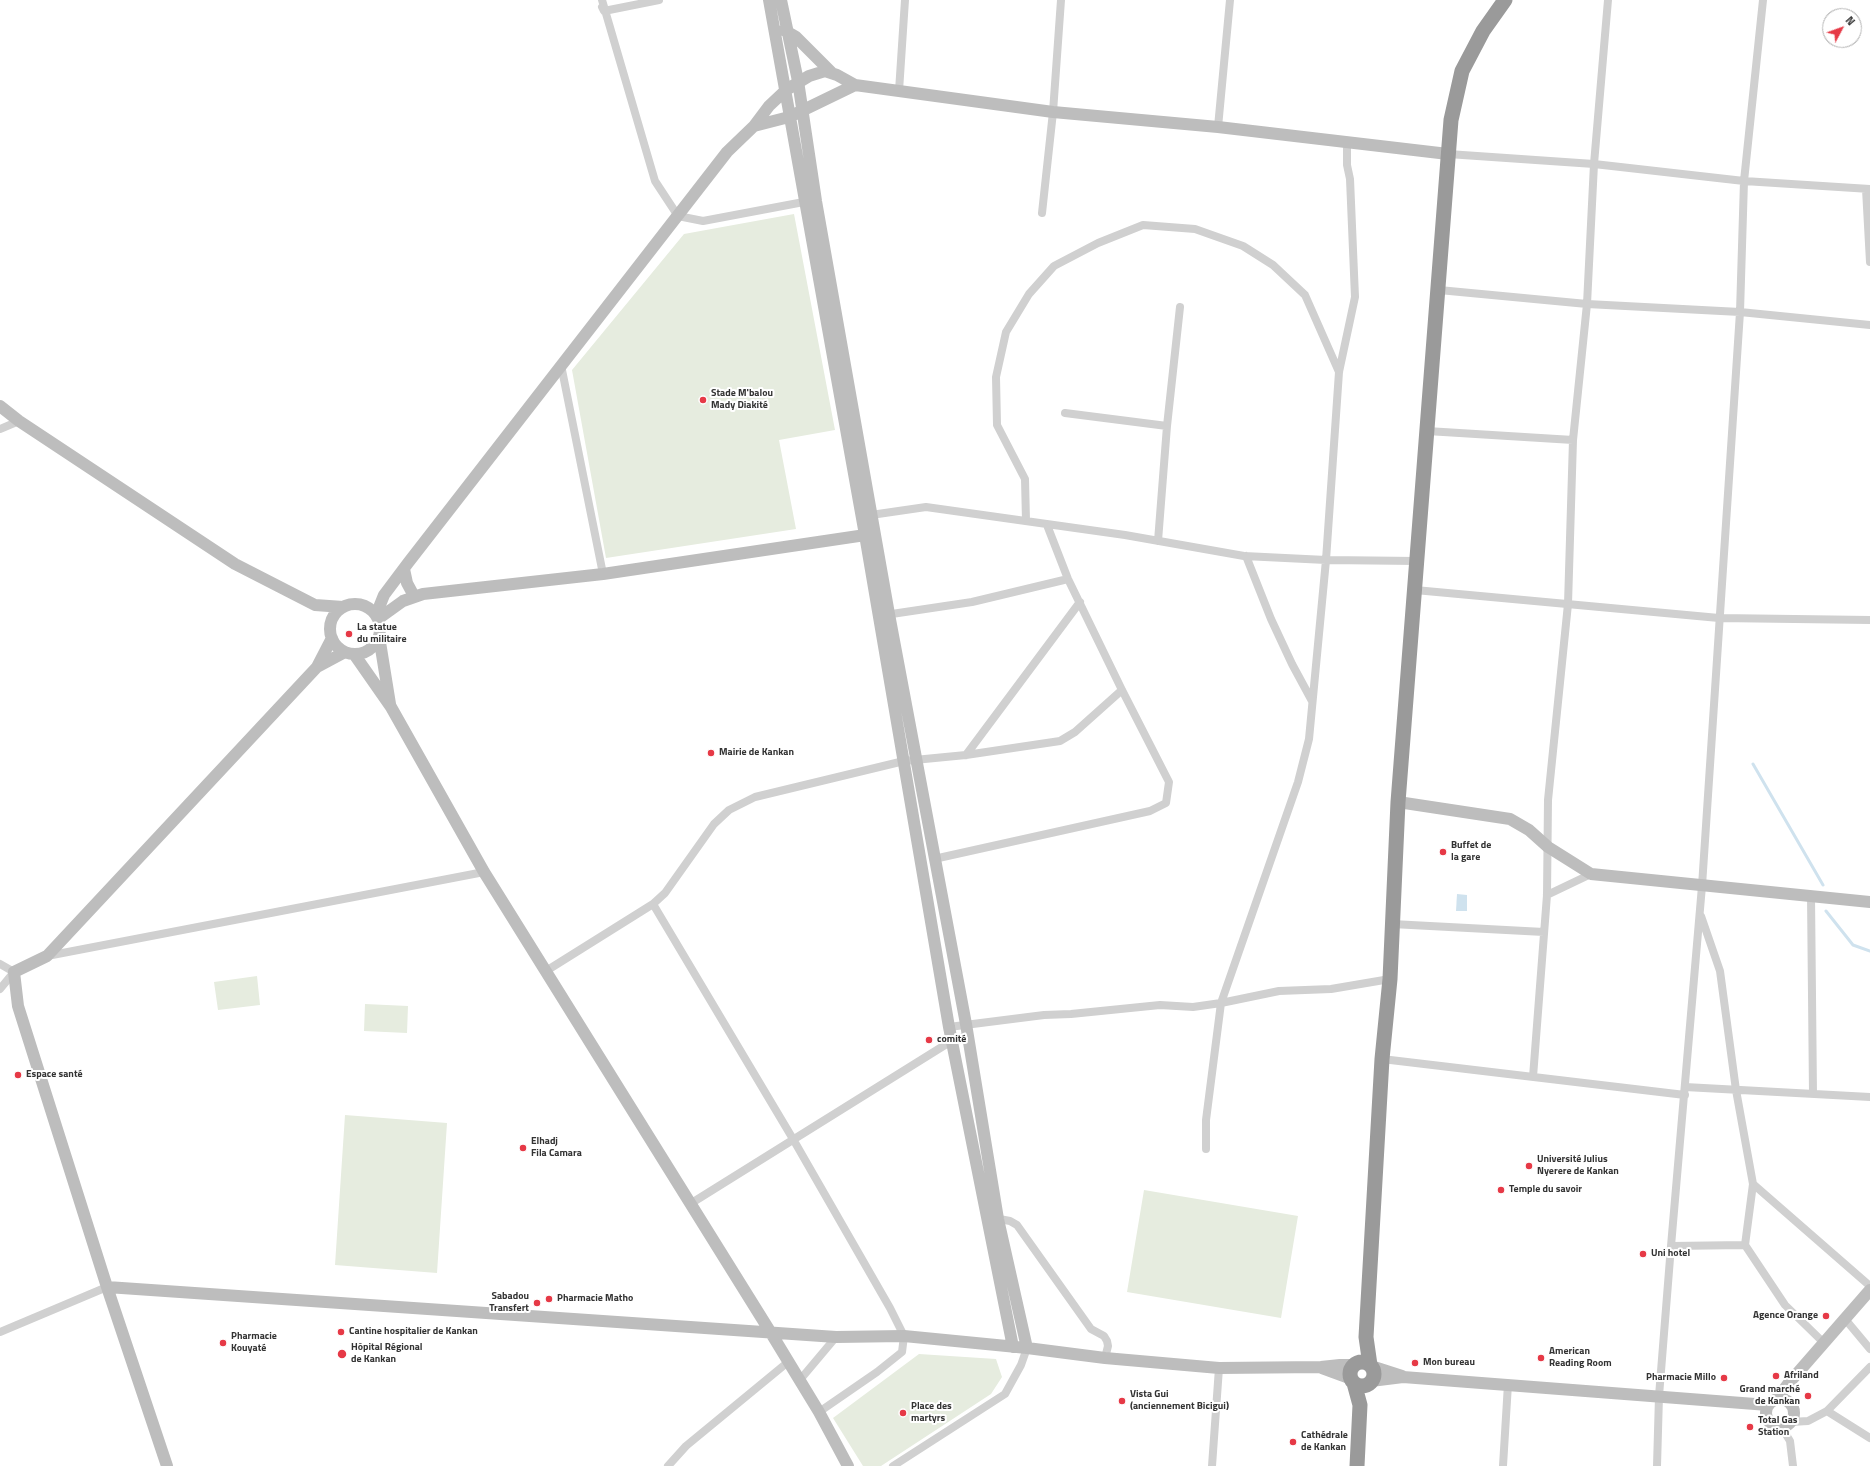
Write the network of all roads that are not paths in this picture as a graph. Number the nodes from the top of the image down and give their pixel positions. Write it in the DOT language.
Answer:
graph roads {
  1 [pos="598,0"];
  2 [pos="602,0"];
  3 [pos="658,0"];
  4 [pos="769,0"];
  5 [pos="781,0"];
  6 [pos="906,0"];
  7 [pos="1061,0"];
  8 [pos="1230,0"];
  9 [pos="1505,0"];
  10 [pos="1608,0"];
  11 [pos="1763,0"];
  12 [pos="604,11"];
  13 [pos="775,28"];
  14 [pos="788,31"];
  15 [pos="830,72"];
  16 [pos="798,81"];
  17 [pos="855,85"];
  18 [pos="786,90"];
  19 [pos="899,91"];
  20 [pos="803,111"];
  21 [pos="1054,112"];
  22 [pos="789,117"];
  23 [pos="754,126"];
  24 [pos="1218,127"];
  25 [pos="1347,142"];
  26 [pos="1448,154"];
  27 [pos="1594,164"];
  28 [pos="1744,181"];
  29 [pos="1868,189"];
  30 [pos="810,201"];
  31 [pos="1042,213"];
  32 [pos="678,216"];
  33 [pos="1870,262"];
  34 [pos="1439,290"];
  35 [pos="1587,304"];
  36 [pos="1180,307"];
  37 [pos="1740,312"];
  38 [pos="1870,325"];
  39 [pos="561,365"];
  40 [pos="1339,372"];
  41 [pos="0,406"];
  42 [pos="1065,413"];
  43 [pos="19,422"];
  44 [pos="1167,426"];
  45 [pos="0,429"];
  46 [pos="1427,431"];
  47 [pos="1573,440"];
  48 [pos="871,515"];
  49 [pos="1026,521"];
  50 [pos="1047,525"];
  51 [pos="870,534"];
  52 [pos="1158,541"];
  53 [pos="1246,556"];
  54 [pos="1326,560"];
  55 [pos="1417,561"];
  56 [pos="404,569"];
  57 [pos="603,574"];
  58 [pos="1068,579"];
  59 [pos="1415,590"];
  60 [pos="384,595"];
  61 [pos="414,596"];
  62 [pos="1080,602"];
  63 [pos="1568,604"];
  64 [pos="315,605"];
  65 [pos="363,605"];
  66 [pos="343,607"];
  67 [pos="883,615"];
  68 [pos="377,617"];
  69 [pos="1719,618"];
  70 [pos="1870,620"];
  71 [pos="331,633"];
  72 [pos="379,636"];
  73 [pos="349,653"];
  74 [pos="317,668"];
  75 [pos="1122,690"];
  76 [pos="1312,701"];
  77 [pos="390,707"];
  78 [pos="966,755"];
  79 [pos="910,760"];
  80 [pos="1398,802"];
  81 [pos="1548,847"];
  82 [pos="934,859"];
  83 [pos="484,872"];
  84 [pos="1591,874"];
  85 [pos="1702,886"];
  86 [pos="1547,894"];
  87 [pos="1811,896"];
  88 [pos="1870,902"];
  89 [pos="653,904"];
  90 [pos="1700,912"];
  91 [pos="1392,924"];
  92 [pos="1544,932"];
  93 [pos="46,956"];
  94 [pos="0,964"];
  95 [pos="546,971"];
  96 [pos="14,972"];
  97 [pos="1390,979"];
  98 [pos="0,989"];
  99 [pos="1221,1003"];
  100 [pos="950,1027"];
  101 [pos="966,1030"];
  102 [pos="953,1040"];
  103 [pos="1382,1059"];
  104 [pos="1533,1077"];
  105 [pos="1736,1090"];
  106 [pos="1685,1091"];
  107 [pos="1813,1094"];
  108 [pos="1870,1097"];
  109 [pos="793,1139"];
  110 [pos="1206,1149"];
  111 [pos="1753,1184"];
  112 [pos="690,1204"];
  113 [pos="986,1217"];
  114 [pos="998,1219"];
  115 [pos="1745,1245"];
  116 [pos="1671,1246"];
  117 [pos="1870,1286"];
  118 [pos="107,1287"];
  119 [pos="1870,1290"];
  120 [pos="1845,1319"];
  121 [pos="0,1332"];
  122 [pos="771,1333"];
  123 [pos="904,1336"];
  124 [pos="836,1337"];
  125 [pos="1824,1343"];
  126 [pos="1013,1347"];
  127 [pos="1026,1348"];
  128 [pos="1870,1349"];
  129 [pos="1105,1358"];
  130 [pos="788,1362"];
  131 [pos="1021,1365"];
  132 [pos="1870,1367"];
  133 [pos="1219,1368"];
  134 [pos="1360,1370"];
  135 [pos="1403,1376"];
  136 [pos="799,1381"];
  137 [pos="1370,1382"];
  138 [pos="1508,1384"];
  139 [pos="1659,1396"];
  140 [pos="1773,1402"];
  141 [pos="1360,1405"];
  142 [pos="1827,1411"];
  143 [pos="819,1412"];
  144 [pos="1787,1425"];
  145 [pos="1870,1438"];
  146 [pos="167,1466"];
  147 [pos="668,1466"];
  148 [pos="848,1466"];
  149 [pos="893,1466"];
  150 [pos="1212,1466"];
  151 [pos="1357,1466"];
  152 [pos="1502,1466"];
  153 [pos="1657,1466"];
  154 [pos="1793,1466"];
  1 -- 12 [label="street"];
  2 -- 12 [label="street"];
  3 -- 12 [label="street"];
  4 -- 13 [label="street"];
  5 -- 14 [label="street"];
  6 -- 19 [label="street"];
  7 -- 21 [label="street"];
  8 -- 24 [label="street"];
  9 -- 26 [label="highway"];
  10 -- 27 [label="street"];
  11 -- 28 [label="street"];
  12 -- 32 [label="street"];
  13 -- 14 [label="street"];
  13 -- 18 [label="street"];
  14 -- 15 [label="street"];
  14 -- 16 [label="street"];
  15 -- 16 [label="street"];
  15 -- 17 [label="street"];
  16 -- 18 [label="street"];
  16 -- 20 [label="street"];
  17 -- 19 [label="street"];
  17 -- 20 [label="street"];
  18 -- 22 [label="street"];
  18 -- 23 [label="street"];
  19 -- 21 [label="street"];
  20 -- 22 [label="street"];
  20 -- 30 [label="street"];
  21 -- 24 [label="street"];
  21 -- 31 [label="street"];
  22 -- 23 [label="street"];
  22 -- 30 [label="street"];
  23 -- 32 [label="street"];
  24 -- 25 [label="street"];
  25 -- 26 [label="street"];
  25 -- 40 [label="street"];
  26 -- 27 [label="street"];
  26 -- 34 [label="highway"];
  27 -- 28 [label="street"];
  27 -- 35 [label="street"];
  28 -- 29 [label="street"];
  28 -- 37 [label="street"];
  29 -- 33 [label="street"];
  30 -- 32 [label="street"];
  30 -- 48 [label="street"];
  30 -- 51 [label="street"];
  32 -- 39 [label="street"];
  34 -- 35 [label="street"];
  34 -- 46 [label="highway"];
  35 -- 37 [label="street"];
  35 -- 47 [label="street"];
  36 -- 44 [label="street"];
  37 -- 38 [label="street"];
  37 -- 69 [label="street"];
  39 -- 56 [label="street"];
  39 -- 57 [label="street"];
  40 -- 49 [label="street"];
  40 -- 54 [label="street"];
  41 -- 43 [label="street"];
  42 -- 44 [label="street"];
  43 -- 45 [label="street"];
  43 -- 64 [label="street"];
  44 -- 52 [label="street"];
  46 -- 47 [label="street"];
  46 -- 55 [label="highway"];
  47 -- 63 [label="street"];
  48 -- 49 [label="street"];
  48 -- 51 [label="street"];
  49 -- 50 [label="street"];
  50 -- 52 [label="street"];
  50 -- 58 [label="street"];
  51 -- 57 [label="street"];
  51 -- 67 [label="street"];
  52 -- 53 [label="street"];
  53 -- 54 [label="street"];
  53 -- 76 [label="street"];
  54 -- 55 [label="street"];
  54 -- 76 [label="street"];
  55 -- 59 [label="highway"];
  56 -- 60 [label="street"];
  56 -- 61 [label="street"];
  57 -- 61 [label="street"];
  58 -- 62 [label="street"];
  58 -- 67 [label="street"];
  59 -- 63 [label="street"];
  59 -- 80 [label="highway"];
  60 -- 65 [label="street"];
  60 -- 68 [label="street"];
  61 -- 68 [label="street"];
  62 -- 75 [label="street"];
  62 -- 78 [label="street"];
  63 -- 69 [label="street"];
  63 -- 81 [label="street"];
  64 -- 66 [label="street"];
  64 -- 71 [label="street"];
  65 -- 66 [label="street"];
  65 -- 68 [label="street"];
  66 -- 71 [label="street"];
  67 -- 79 [label="street"];
  68 -- 72 [label="street"];
  69 -- 70 [label="street"];
  69 -- 85 [label="street"];
  71 -- 73 [label="street"];
  71 -- 74 [label="street"];
  72 -- 73 [label="street"];
  72 -- 77 [label="street"];
  73 -- 74 [label="street"];
  73 -- 77 [label="street"];
  74 -- 93 [label="street"];
  75 -- 78 [label="street"];
  75 -- 82 [label="street"];
  76 -- 99 [label="street"];
  77 -- 83 [label="street"];
  78 -- 79 [label="street"];
  79 -- 82 [label="street"];
  79 -- 89 [label="street"];
  79 -- 100 [label="street"];
  80 -- 81 [label="street"];
  80 -- 91 [label="highway"];
  81 -- 84 [label="street"];
  81 -- 86 [label="street"];
  82 -- 101 [label="street"];
  83 -- 93 [label="street"];
  83 -- 95 [label="street"];
  84 -- 85 [label="street"];
  84 -- 86 [label="street"];
  85 -- 87 [label="street"];
  85 -- 90 [label="street"];
  86 -- 92 [label="street"];
  87 -- 88 [label="street"];
  87 -- 107 [label="street"];
  89 -- 95 [label="street"];
  89 -- 109 [label="street"];
  90 -- 105 [label="street"];
  90 -- 106 [label="street"];
  91 -- 92 [label="street"];
  91 -- 97 [label="highway"];
  92 -- 104 [label="street"];
  93 -- 96 [label="street"];
  94 -- 96 [label="street"];
  95 -- 112 [label="street"];
  96 -- 98 [label="street"];
  96 -- 118 [label="street"];
  97 -- 99 [label="street"];
  97 -- 103 [label="highway"];
  99 -- 101 [label="street"];
  99 -- 110 [label="street"];
  100 -- 101 [label="street"];
  100 -- 102 [label="street"];
  101 -- 102 [label="street"];
  101 -- 114 [label="street"];
  102 -- 109 [label="street"];
  102 -- 113 [label="street"];
  103 -- 104 [label="street"];
  103 -- 134 [label="highway"];
  104 -- 106 [label="street"];
  105 -- 106 [label="street"];
  105 -- 107 [label="street"];
  105 -- 111 [label="street"];
  106 -- 116 [label="street"];
  107 -- 108 [label="street"];
  109 -- 112 [label="street"];
  109 -- 123 [label="street"];
  111 -- 115 [label="street"];
  111 -- 117 [label="street"];
  112 -- 122 [label="street"];
  113 -- 114 [label="street"];
  113 -- 126 [label="street"];
  114 -- 127 [label="street"];
  114 -- 129 [label="street"];
  115 -- 116 [label="street"];
  115 -- 125 [label="street"];
  116 -- 139 [label="street"];
  118 -- 121 [label="street"];
  118 -- 122 [label="street"];
  118 -- 146 [label="street"];
  119 -- 120 [label="street"];
  120 -- 125 [label="street"];
  120 -- 128 [label="street"];
  122 -- 124 [label="street"];
  122 -- 130 [label="street"];
  123 -- 124 [label="street"];
  123 -- 126 [label="street"];
  123 -- 143 [label="street"];
  124 -- 136 [label="street"];
  125 -- 140 [label="street"];
  126 -- 127 [label="street"];
  126 -- 131 [label="street"];
  127 -- 129 [label="street"];
  127 -- 131 [label="street"];
  129 -- 133 [label="street"];
  130 -- 136 [label="street"];
  130 -- 147 [label="street"];
  131 -- 149 [label="street"];
  132 -- 142 [label="street"];
  133 -- 134 [label="street"];
  133 -- 150 [label="street"];
  134 -- 135 [label="street"];
  134 -- 137 [label="highway"];
  134 -- 141 [label="highway"];
  135 -- 137 [label="street"];
  135 -- 138 [label="street"];
  136 -- 143 [label="street"];
  137 -- 141 [label="highway"];
  138 -- 139 [label="street"];
  138 -- 152 [label="street"];
  139 -- 140 [label="street"];
  139 -- 153 [label="street"];
  140 -- 144 [label="street"];
  140 -- 144 [label="street"];
  141 -- 151 [label="highway"];
  142 -- 144 [label="street"];
  142 -- 145 [label="street"];
  143 -- 148 [label="street"];
  144 -- 154 [label="street"];
}
